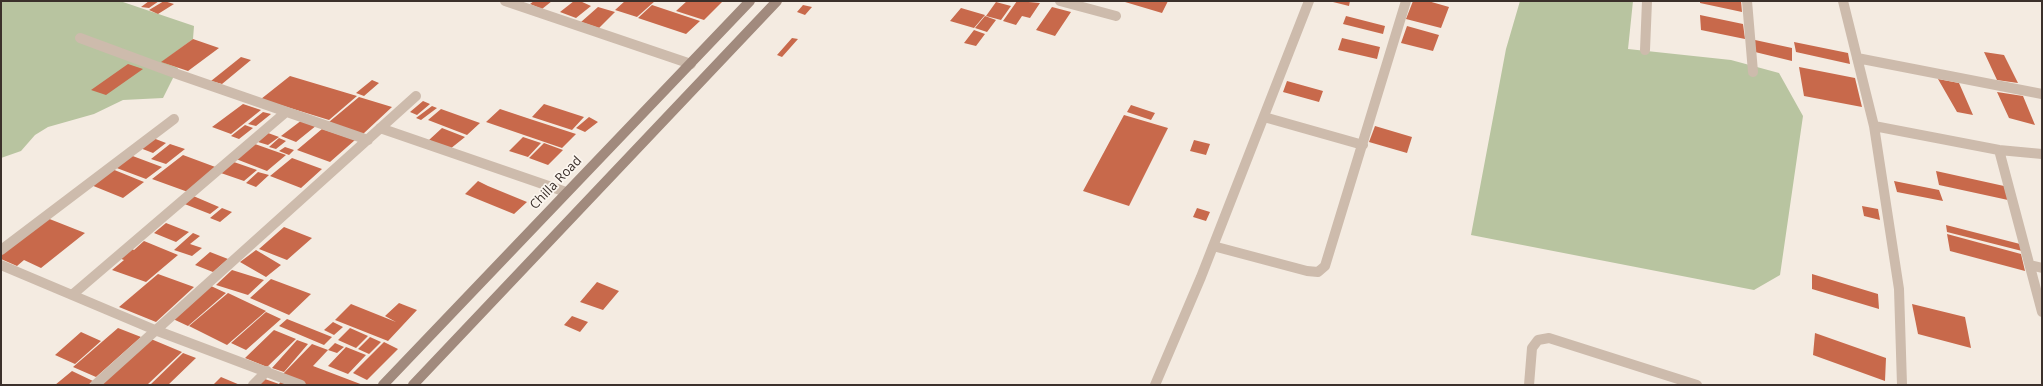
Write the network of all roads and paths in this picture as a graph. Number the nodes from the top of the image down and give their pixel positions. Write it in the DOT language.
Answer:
graph roads {
  1 [pos="505,1"];
  2 [pos="750,1"];
  3 [pos="777,1"];
  4 [pos="1060,1"];
  5 [pos="1310,1"];
  6 [pos="1406,1"];
  7 [pos="1647,1"];
  8 [pos="1747,1"];
  9 [pos="1843,1"];
  10 [pos="1116,16"];
  11 [pos="80,38"];
  12 [pos="1645,50"];
  13 [pos="1857,58"];
  14 [pos="691,64"];
  15 [pos="1753,72"];
  16 [pos="2042,94"];
  17 [pos="416,96"];
  18 [pos="286,112"];
  19 [pos="1264,117"];
  20 [pos="174,119"];
  21 [pos="1874,126"];
  22 [pos="380,128"];
  23 [pos="368,140"];
  24 [pos="1363,145"];
  25 [pos="1999,150"];
  26 [pos="2042,154"];
  27 [pos="566,192"];
  28 [pos="1213,246"];
  29 [pos="1,250"];
  30 [pos="1,265"];
  31 [pos="2030,265"];
  32 [pos="2042,268"];
  33 [pos="72,295"];
  34 [pos="2042,312"];
  35 [pos="155,330"];
  36 [pos="267,371"];
  37 [pos="95,385"];
  38 [pos="253,385"];
  39 [pos="301,385"];
  40 [pos="383,385"];
  41 [pos="413,385"];
  42 [pos="1156,385"];
  43 [pos="1529,385"];
  44 [pos="1697,385"];
  45 [pos="1902,385"];
  1 -- 14 [label="street"];
  2 -- 14 [label="main road, Chilla Road"];
  3 -- 41 [label="main road"];
  4 -- 10 [label="street"];
  5 -- 19 [label="street"];
  6 -- 24 [label="street"];
  7 -- 12 [label="street"];
  8 -- 15 [label="street"];
  9 -- 13 [label="street"];
  11 -- 18 [label="street"];
  13 -- 16 [label="street"];
  13 -- 21 [label="street"];
  14 -- 27 [label="main road, Chilla Road"];
  17 -- 22 [label="street"];
  18 -- 23 [label="street"];
  18 -- 33 [label="street"];
  19 -- 24 [label="street"];
  19 -- 28 [label="street"];
  20 -- 29 [label="street"];
  21 -- 25 [label="street"];
  21 -- 45 [label="street"];
  22 -- 23 [label="street"];
  22 -- 27 [label="street"];
  23 -- 35 [label="street"];
  24 -- 28 [label="street"];
  25 -- 26 [label="street"];
  25 -- 31 [label="street"];
  27 -- 40 [label="main road, Chilla Road"];
  28 -- 42 [label="street"];
  30 -- 33 [label="street"];
  31 -- 32 [label="street"];
  31 -- 34 [label="street"];
  33 -- 35 [label="street"];
  35 -- 36 [label="street"];
  35 -- 37 [label="street"];
  36 -- 38 [label="street"];
  36 -- 39 [label="street"];
  43 -- 44 [label="street"];
}
